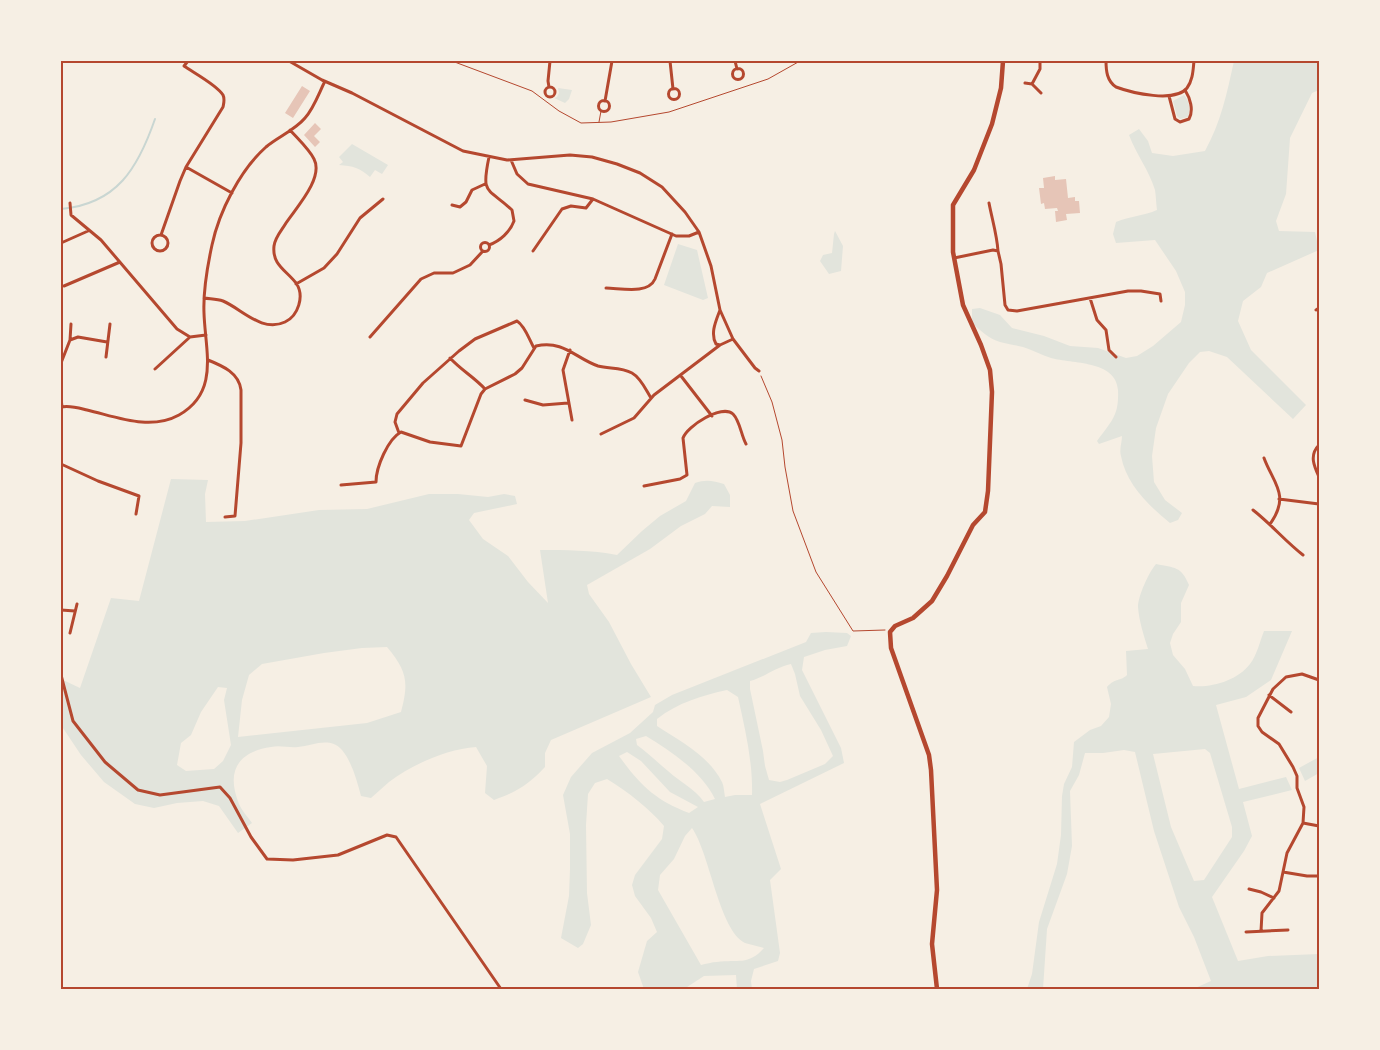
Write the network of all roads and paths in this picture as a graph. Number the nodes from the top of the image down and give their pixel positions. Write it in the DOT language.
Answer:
graph roads {
  1 [pos="188,61"];
  2 [pos="289,61"];
  3 [pos="452,61"];
  4 [pos="550,61"];
  5 [pos="612,61"];
  6 [pos="670,61"];
  7 [pos="735,61"];
  8 [pos="800,61"];
  9 [pos="1003,61"];
  10 [pos="1040,61"];
  11 [pos="1106,61"];
  12 [pos="1194,61"];
  13 [pos="737,69"];
  14 [pos="325,82"];
  15 [pos="1025,83"];
  16 [pos="1032,84"];
  17 [pos="549,87"];
  18 [pos="673,89"];
  19 [pos="1185,90"];
  20 [pos="1040,93"];
  21 [pos="1169,96"];
  22 [pos="605,101"];
  23 [pos="601,111"];
  24 [pos="598,123"];
  25 [pos="290,130"];
  26 [pos="489,157"];
  27 [pos="511,160"];
  28 [pos="186,167"];
  29 [pos="485,184"];
  30 [pos="232,193"];
  31 [pos="383,199"];
  32 [pos="593,199"];
  33 [pos="70,203"];
  34 [pos="989,203"];
  35 [pos="452,205"];
  36 [pos="88,231"];
  37 [pos="699,232"];
  38 [pos="672,233"];
  39 [pos="161,235"];
  40 [pos="61,243"];
  41 [pos="489,245"];
  42 [pos="483,251"];
  43 [pos="533,251"];
  44 [pos="998,252"];
  45 [pos="954,258"];
  46 [pos="120,262"];
  47 [pos="296,284"];
  48 [pos="64,286"];
  49 [pos="606,288"];
  50 [pos="204,298"];
  51 [pos="1090,298"];
  52 [pos="1162,301"];
  53 [pos="720,310"];
  54 [pos="71,324"];
  55 [pos="110,324"];
  56 [pos="206,335"];
  57 [pos="190,337"];
  58 [pos="370,337"];
  59 [pos="733,339"];
  60 [pos="70,340"];
  61 [pos="108,342"];
  62 [pos="720,345"];
  63 [pos="534,348"];
  64 [pos="570,350"];
  65 [pos="106,357"];
  66 [pos="1116,357"];
  67 [pos="450,358"];
  68 [pos="208,360"];
  69 [pos="61,363"];
  70 [pos="155,369"];
  71 [pos="759,371"];
  72 [pos="681,376"];
  73 [pos="484,390"];
  74 [pos="61,398"];
  75 [pos="651,398"];
  76 [pos="525,400"];
  77 [pos="568,403"];
  78 [pos="62,407"];
  79 [pos="712,416"];
  80 [pos="572,420"];
  81 [pos="399,433"];
  82 [pos="601,434"];
  83 [pos="746,444"];
  84 [pos="1319,445"];
  85 [pos="1264,458"];
  86 [pos="61,464"];
  87 [pos="1319,477"];
  88 [pos="341,485"];
  89 [pos="644,486"];
  90 [pos="1279,499"];
  91 [pos="1319,504"];
  92 [pos="1253,510"];
  93 [pos="136,514"];
  94 [pos="225,517"];
  95 [pos="1270,524"];
  96 [pos="1303,555"];
  97 [pos="77,604"];
  98 [pos="61,610"];
  99 [pos="75,611"];
  100 [pos="892,630"];
  101 [pos="70,633"];
  102 [pos="61,675"];
  103 [pos="1319,680"];
  104 [pos="1270,695"];
  105 [pos="1291,712"];
  106 [pos="1303,823"];
  107 [pos="1319,826"];
  108 [pos="1283,872"];
  109 [pos="1319,876"];
  110 [pos="1249,889"];
  111 [pos="1275,898"];
  112 [pos="1288,930"];
  113 [pos="1261,931"];
  114 [pos="1246,932"];
  115 [pos="501,989"];
  116 [pos="937,989"];
  1 -- 28 [label="street"];
  2 -- 14 [label="street"];
  3 -- 24 [label="path"];
  4 -- 17 [label="street"];
  5 -- 22 [label="street"];
  6 -- 18 [label="street"];
  7 -- 13 [label="street"];
  8 -- 24 [label="path"];
  9 -- 45 [label="street"];
  10 -- 16 [label="street"];
  11 -- 21 [label="street"];
  12 -- 19 [label="street"];
  14 -- 25 [label="street"];
  14 -- 26 [label="street"];
  15 -- 16 [label="street"];
  16 -- 20 [label="street"];
  19 -- 21 [label="street"];
  19 -- 21 [label="street"];
  22 -- 23 [label="street"];
  22 -- 23 [label="street"];
  23 -- 24 [label="path"];
  25 -- 30 [label="street"];
  25 -- 47 [label="street"];
  26 -- 27 [label="street"];
  26 -- 29 [label="street"];
  27 -- 32 [label="street"];
  27 -- 37 [label="street"];
  28 -- 30 [label="street"];
  28 -- 39 [label="street"];
  29 -- 35 [label="street"];
  29 -- 41 [label="street"];
  30 -- 50 [label="street"];
  31 -- 47 [label="street"];
  32 -- 38 [label="street"];
  32 -- 43 [label="street"];
  33 -- 36 [label="street"];
  34 -- 44 [label="street"];
  36 -- 40 [label="street"];
  36 -- 46 [label="street"];
  37 -- 38 [label="street"];
  37 -- 53 [label="street"];
  38 -- 49 [label="street"];
  39 -- 39 [label="street"];
  41 -- 42 [label="street"];
  41 -- 42 [label="street"];
  42 -- 58 [label="street"];
  44 -- 45 [label="street"];
  44 -- 51 [label="street"];
  45 -- 100 [label="street"];
  46 -- 48 [label="street"];
  46 -- 57 [label="street"];
  47 -- 50 [label="street"];
  50 -- 56 [label="street"];
  51 -- 52 [label="street"];
  51 -- 66 [label="street"];
  53 -- 59 [label="street"];
  53 -- 62 [label="street"];
  54 -- 60 [label="street"];
  55 -- 61 [label="street"];
  56 -- 57 [label="street"];
  56 -- 68 [label="street"];
  57 -- 70 [label="street"];
  59 -- 62 [label="street"];
  59 -- 71 [label="street"];
  60 -- 61 [label="street"];
  60 -- 69 [label="street"];
  61 -- 65 [label="street"];
  62 -- 72 [label="street"];
  63 -- 64 [label="street"];
  63 -- 67 [label="street"];
  63 -- 73 [label="street"];
  64 -- 75 [label="street"];
  64 -- 77 [label="street"];
  67 -- 73 [label="street"];
  67 -- 81 [label="street"];
  68 -- 78 [label="street"];
  68 -- 94 [label="street"];
  71 -- 100 [label="path"];
  72 -- 75 [label="street"];
  72 -- 79 [label="street"];
  73 -- 81 [label="street"];
  74 -- 78 [label="street"];
  75 -- 82 [label="street"];
  76 -- 77 [label="street"];
  77 -- 80 [label="street"];
  79 -- 83 [label="street"];
  79 -- 89 [label="street"];
  81 -- 88 [label="street"];
  84 -- 87 [label="street"];
  85 -- 90 [label="street"];
  86 -- 93 [label="street"];
  90 -- 91 [label="street"];
  90 -- 95 [label="street"];
  92 -- 95 [label="street"];
  95 -- 96 [label="street"];
  97 -- 99 [label="street"];
  98 -- 99 [label="street"];
  99 -- 101 [label="street"];
  100 -- 116 [label="street"];
  102 -- 115 [label="street"];
  103 -- 104 [label="street"];
  104 -- 105 [label="street"];
  104 -- 106 [label="street"];
  106 -- 107 [label="street"];
  106 -- 108 [label="street"];
  108 -- 109 [label="street"];
  108 -- 111 [label="street"];
  110 -- 111 [label="street"];
  111 -- 113 [label="street"];
  112 -- 113 [label="street"];
  113 -- 114 [label="street"];
}
